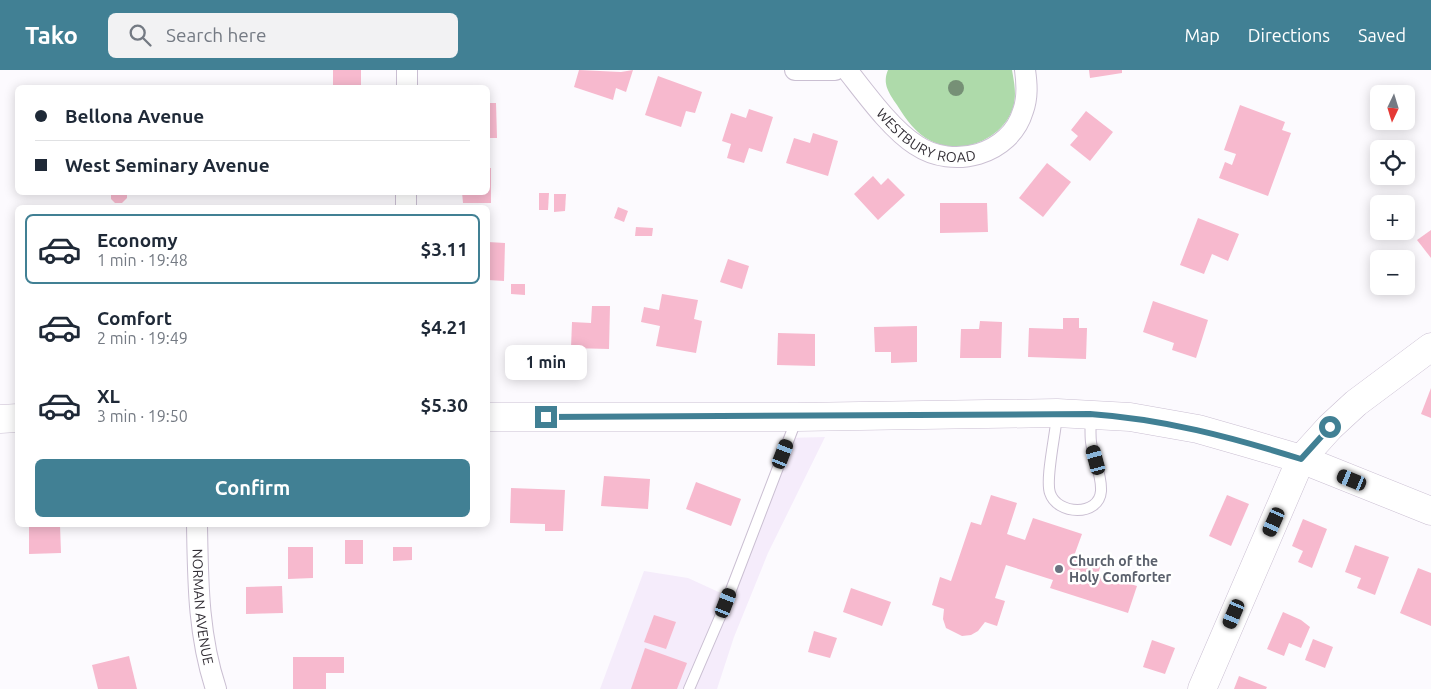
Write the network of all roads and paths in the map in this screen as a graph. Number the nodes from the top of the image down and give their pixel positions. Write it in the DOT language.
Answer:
graph roads {
  1 [pos="407,70"];
  2 [pos="795,70"];
  3 [pos="835,70"];
  4 [pos="847,70"];
  5 [pos="1025,70"];
  6 [pos="407,85"];
  7 [pos="1431,347"];
  8 [pos="1058,413"];
  9 [pos="1090,414"];
  10 [pos="490,417"];
  11 [pos="797,417"];
  12 [pos="15,418"];
  13 [pos="0,419"];
  14 [pos="1301,459"];
  15 [pos="1431,511"];
  16 [pos="197,527"];
  17 [pos="216,689"];
  18 [pos="689,689"];
  19 [pos="1202,689"];
  1 -- 6 [label="street"];
  2 -- 3 [label="street"];
  4 -- 5 [label="street, WESTBURY ROAD"];
  7 -- 14 [label="main road"];
  8 -- 9 [label="main road"];
  8 -- 9 [label="lane"];
  8 -- 11 [label="main road"];
  9 -- 14 [label="main road"];
  10 -- 11 [label="main road"];
  11 -- 18 [label="lane"];
  12 -- 13 [label="main road"];
  14 -- 15 [label="main road"];
  14 -- 19 [label="main road"];
  16 -- 17 [label="street, NORMAN AVENUE"];
}
